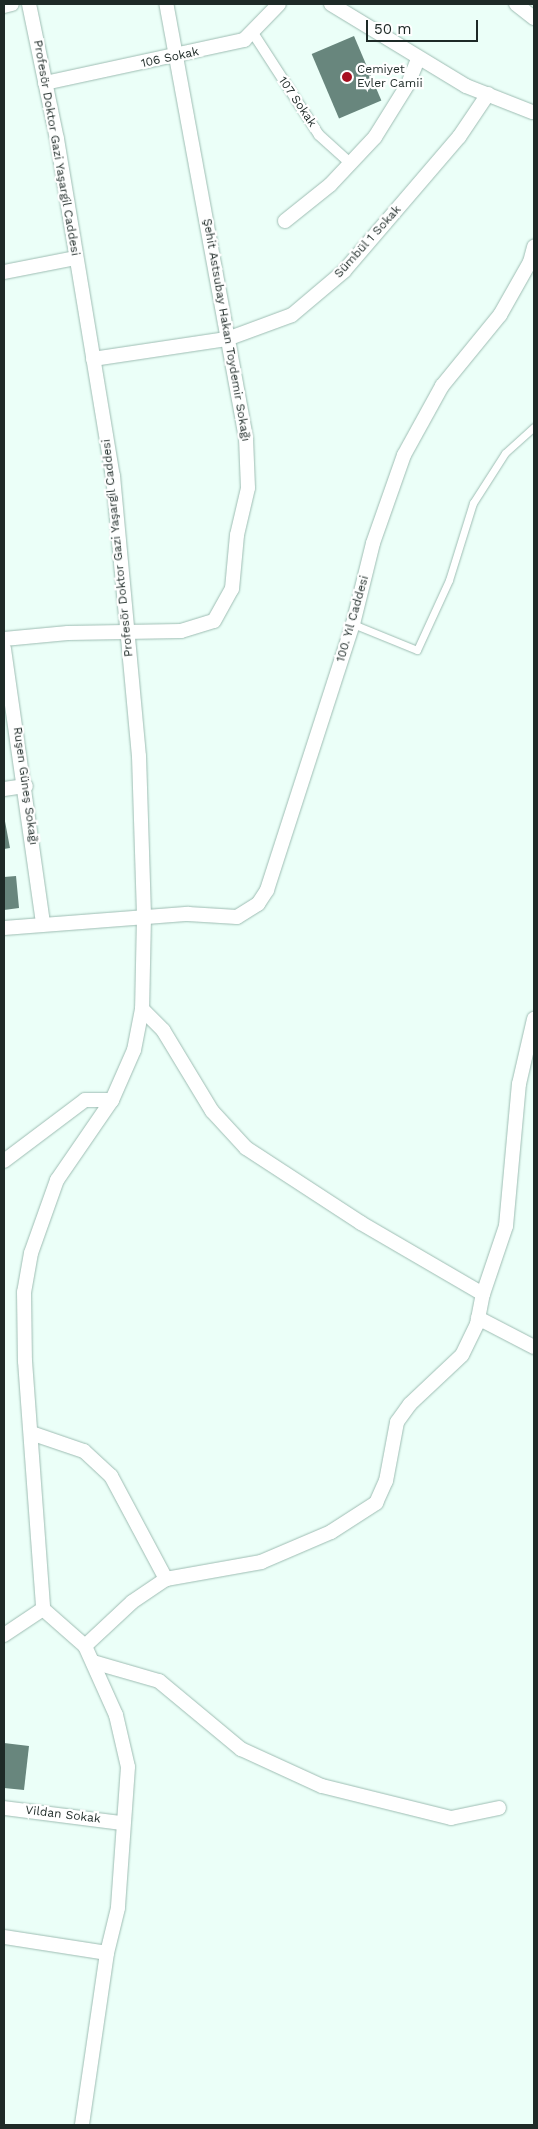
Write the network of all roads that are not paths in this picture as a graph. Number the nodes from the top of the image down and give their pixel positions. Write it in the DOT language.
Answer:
graph roads {
  1 [pos="12,4"];
  2 [pos="29,4"];
  3 [pos="166,4"];
  4 [pos="279,4"];
  5 [pos="331,4"];
  6 [pos="516,4"];
  7 [pos="4,6"];
  8 [pos="534,18"];
  9 [pos="253,33"];
  10 [pos="176,57"];
  11 [pos="418,59"];
  12 [pos="45,83"];
  13 [pos="488,94"];
  14 [pos="533,111"];
  15 [pos="350,163"];
  16 [pos="285,221"];
  17 [pos="534,248"];
  18 [pos="76,258"];
  19 [pos="4,272"];
  20 [pos="227,339"];
  21 [pos="93,359"];
  22 [pos="534,427"];
  23 [pos="353,624"];
  24 [pos="127,634"];
  25 [pos="4,639"];
  26 [pos="4,649"];
  27 [pos="26,786"];
  28 [pos="4,789"];
  29 [pos="144,917"];
  30 [pos="43,924"];
  31 [pos="4,928"];
  32 [pos="142,1009"];
  33 [pos="534,1019"];
  34 [pos="112,1100"];
  35 [pos="4,1161"];
  36 [pos="483,1294"];
  37 [pos="478,1318"];
  38 [pos="534,1347"];
  39 [pos="31,1434"];
  40 [pos="166,1579"];
  41 [pos="43,1609"];
  42 [pos="4,1635"];
  43 [pos="85,1646"];
  44 [pos="93,1662"];
  45 [pos="4,1808"];
  46 [pos="499,1808"];
  47 [pos="121,1823"];
  48 [pos="4,1937"];
  49 [pos="107,1954"];
  50 [pos="82,2125"];
  1 -- 7 [label="street"];
  2 -- 12 [label="street, Profesör Doktor Gazi Yaşargil Caddesi"];
  3 -- 10 [label="street, Şehit Astsubay Hakan Toydemir Sokağı"];
  4 -- 9 [label="street, 106 Sokak"];
  5 -- 11 [label="street"];
  6 -- 8 [label="street"];
  9 -- 10 [label="street, 106 Sokak"];
  9 -- 15 [label="street, 107 Sokak"];
  10 -- 12 [label="street, 106 Sokak"];
  10 -- 20 [label="street, Şehit Astsubay Hakan Toydemir Sokağı"];
  11 -- 13 [label="street"];
  11 -- 15 [label="street"];
  12 -- 18 [label="street, Profesör Doktor Gazi Yaşargil Caddesi"];
  13 -- 14 [label="street"];
  13 -- 20 [label="street, Sümbül 1 Sokak"];
  15 -- 16 [label="street"];
  17 -- 23 [label="street, 100. Yıl Caddesi"];
  18 -- 19 [label="street"];
  18 -- 21 [label="street, Profesör Doktor Gazi Yaşargil Caddesi"];
  20 -- 21 [label="street, Sümbül 1 Sokak"];
  20 -- 24 [label="street, Şehit Astsubay Hakan Toydemir Sokağı"];
  21 -- 24 [label="street, Profesör Doktor Gazi Yaşargil Caddesi"];
  22 -- 23 [label="lane"];
  23 -- 29 [label="street, 100. Yıl Caddesi"];
  24 -- 25 [label="street, Şehit Astsubay Hakan Toydemir Sokağı"];
  24 -- 29 [label="street, Profesör Doktor Gazi Yaşargil Caddesi"];
  26 -- 27 [label="street, Ruşen Güneş Sokağı"];
  27 -- 28 [label="street"];
  27 -- 30 [label="street, Ruşen Güneş Sokağı"];
  29 -- 30 [label="street, 100. Yıl Caddesi"];
  29 -- 32 [label="street, Profesör Doktor Gazi Yaşargil Caddesi"];
  30 -- 31 [label="street, 100. Yıl Caddesi"];
  32 -- 34 [label="street, Profesör Doktor Gazi Yaşargil Caddesi"];
  32 -- 36 [label="street"];
  33 -- 36 [label="street"];
  34 -- 35 [label="street"];
  34 -- 39 [label="street, Profesör Doktor Gazi Yaşargil Caddesi"];
  36 -- 37 [label="street"];
  37 -- 38 [label="street"];
  37 -- 40 [label="street"];
  39 -- 40 [label="street"];
  39 -- 41 [label="street, Profesör Doktor Gazi Yaşargil Caddesi"];
  40 -- 43 [label="street"];
  41 -- 42 [label="street"];
  41 -- 43 [label="street"];
  43 -- 44 [label="street"];
  44 -- 46 [label="street"];
  44 -- 47 [label="street"];
  45 -- 47 [label="street, Vildan Sokak"];
  47 -- 49 [label="street"];
  48 -- 49 [label="street"];
  49 -- 50 [label="street"];
}
